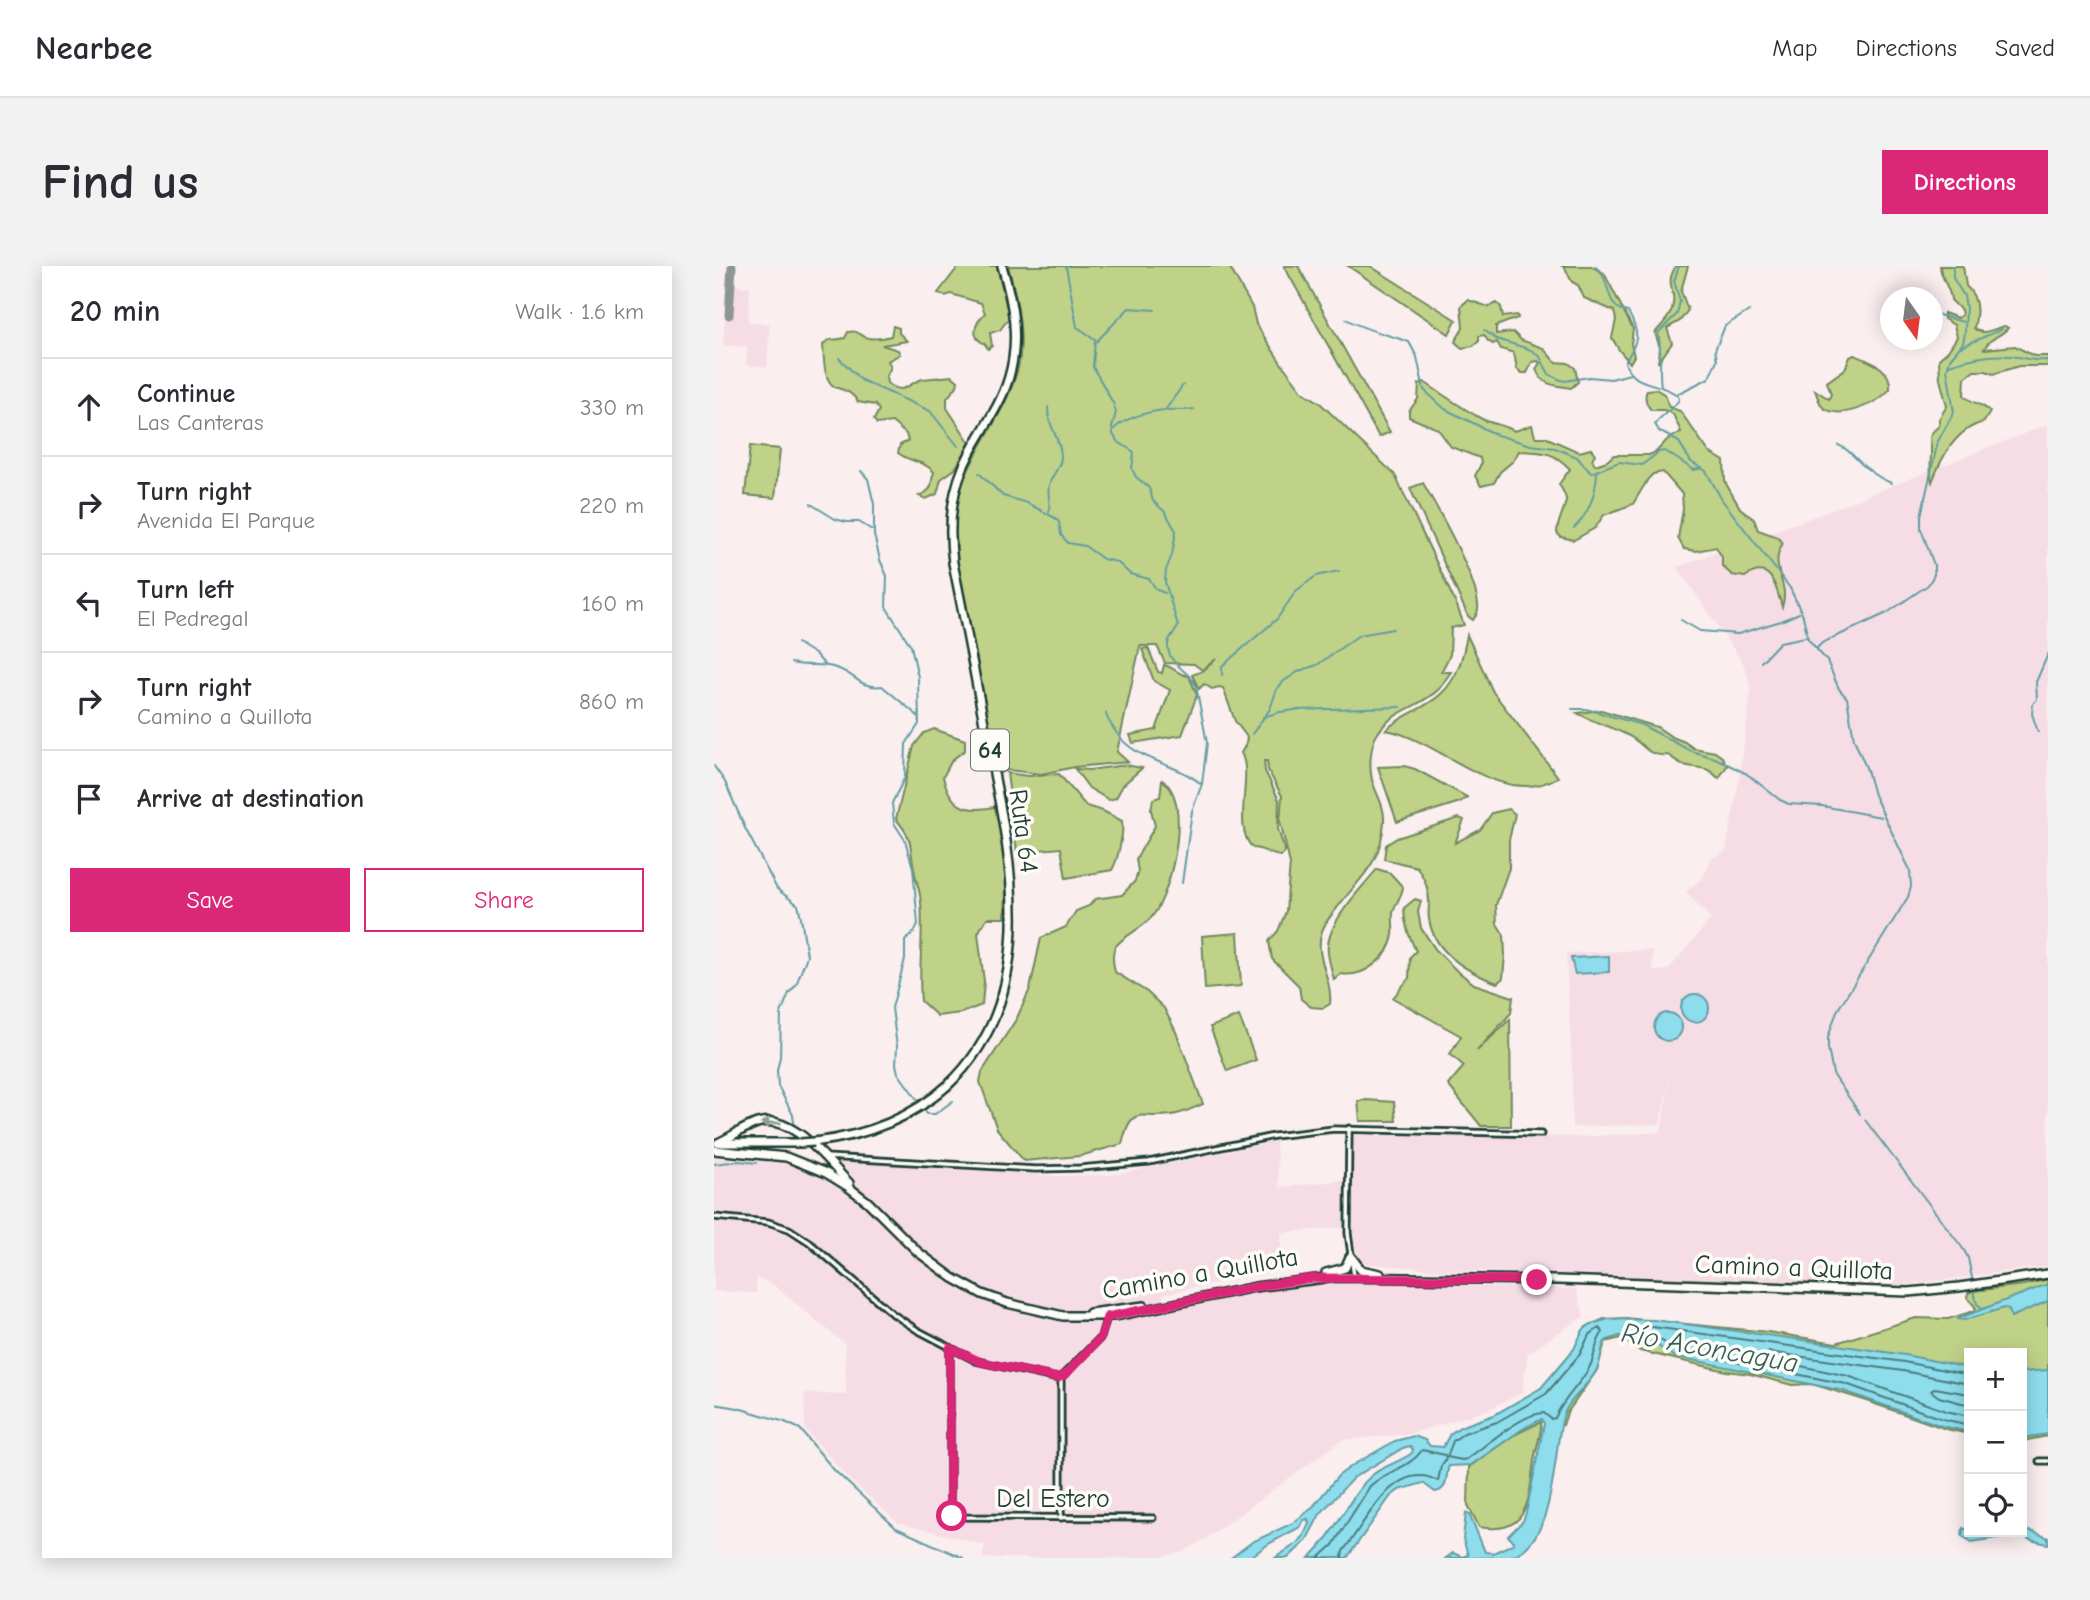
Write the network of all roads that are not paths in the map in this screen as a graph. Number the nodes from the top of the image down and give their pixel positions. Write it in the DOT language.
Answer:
graph roads {
  1 [pos="1002,266"];
  2 [pos="1349,1128"];
  3 [pos="1541,1134"];
  4 [pos="715,1145"];
  5 [pos="821,1154"];
  6 [pos="805,1163"];
  7 [pos="868,1202"];
  8 [pos="714,1217"];
  9 [pos="1351,1257"];
  10 [pos="1326,1273"];
  11 [pos="1381,1274"];
  12 [pos="2048,1274"];
  13 [pos="1354,1275"];
  14 [pos="1537,1280"];
  15 [pos="1107,1315"];
  16 [pos="950,1348"];
  17 [pos="1061,1377"];
  18 [pos="2039,1461"];
  19 [pos="2048,1461"];
  20 [pos="1061,1518"];
  21 [pos="1153,1518"];
  1 -- 4 [label="main road, Ruta 64 / 64, bridge"];
  2 -- 3 [label="street"];
  2 -- 5 [label="street"];
  2 -- 9 [label="street"];
  5 -- 4 [label="main road, one-way"];
  4 -- 6 [label="main road"];
  5 -- 6 [label="main road"];
  5 -- 7 [label="main road"];
  6 -- 7 [label="main road"];
  7 -- 15 [label="main road, Camino a Quillota"];
  8 -- 16 [label="street"];
  9 -- 10 [label="main road"];
  9 -- 11 [label="main road"];
  9 -- 13 [label="street"];
  10 -- 13 [label="main road, Camino a Quillota"];
  10 -- 15 [label="main road, Camino a Quillota"];
  11 -- 13 [label="main road, Camino a Quillota"];
  11 -- 14 [label="main road, Camino a Quillota"];
  12 -- 14 [label="main road, Camino a Quillota"];
  13 -- 14 [label="main road, Camino a Quillota"];
  13 -- 15 [label="main road, Camino a Quillota"];
  15 -- 17 [label="street"];
  16 -- 17 [label="street"];
  16 -- 20 [label="street, Del Estero"];
  17 -- 20 [label="street"];
  18 -- 19 [label="street"];
  20 -- 21 [label="street, Del Estero"];
}
